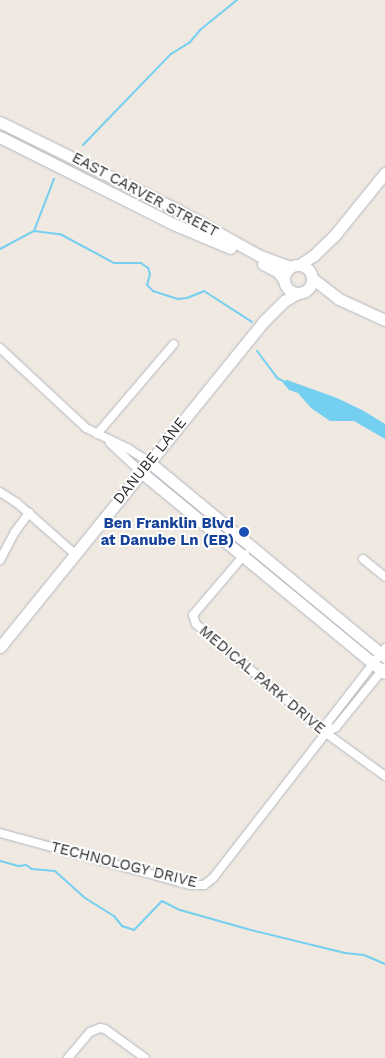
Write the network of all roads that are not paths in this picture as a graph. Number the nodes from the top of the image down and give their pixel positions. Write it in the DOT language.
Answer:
graph roads {
  1 [pos="0,122"];
  2 [pos="0,137"];
  3 [pos="385,173"];
  4 [pos="334,236"];
  5 [pos="295,266"];
  6 [pos="312,276"];
  7 [pos="285,282"];
  8 [pos="301,292"];
  9 [pos="339,299"];
  10 [pos="385,320"];
  11 [pos="263,322"];
  12 [pos="174,344"];
  13 [pos="0,348"];
  14 [pos="97,434"];
  15 [pos="107,440"];
  16 [pos="145,467"];
  17 [pos="0,492"];
  18 [pos="29,513"];
  19 [pos="251,547"];
  20 [pos="74,553"];
  21 [pos="243,556"];
  22 [pos="363,559"];
  23 [pos="0,560"];
  24 [pos="385,577"];
  25 [pos="0,646"];
  26 [pos="383,653"];
  27 [pos="381,669"];
  28 [pos="326,733"];
  29 [pos="385,776"];
  30 [pos="0,833"];
  31 [pos="68,1058"];
  32 [pos="145,1058"];
  1 -- 5 [label="street, EAST CARVER STREET"];
  2 -- 7 [label="street, EAST CARVER STREET"];
  3 -- 4 [label="street"];
  4 -- 5 [label="street"];
  4 -- 6 [label="street"];
  5 -- 6 [label="street"];
  5 -- 7 [label="street"];
  6 -- 8 [label="street"];
  6 -- 9 [label="street"];
  7 -- 8 [label="street"];
  7 -- 11 [label="street, DANUBE LANE"];
  8 -- 9 [label="street"];
  8 -- 11 [label="street, DANUBE LANE"];
  9 -- 10 [label="street"];
  11 -- 16 [label="street, DANUBE LANE"];
  12 -- 14 [label="street"];
  13 -- 14 [label="street"];
  14 -- 15 [label="street"];
  15 -- 16 [label="street"];
  15 -- 16 [label="street"];
  16 -- 19 [label="street"];
  16 -- 20 [label="street, DANUBE LANE"];
  16 -- 21 [label="street"];
  17 -- 18 [label="street"];
  18 -- 20 [label="street"];
  18 -- 23 [label="street"];
  19 -- 21 [label="street, MEDICAL PARK DRIVE"];
  19 -- 26 [label="street"];
  20 -- 25 [label="street, DANUBE LANE"];
  21 -- 27 [label="street"];
  21 -- 28 [label="street, MEDICAL PARK DRIVE"];
  22 -- 24 [label="street"];
  26 -- 27 [label="street, TECHNOLOGY DRIVE"];
  27 -- 28 [label="street, TECHNOLOGY DRIVE"];
  28 -- 29 [label="street, MEDICAL PARK DRIVE"];
  28 -- 30 [label="street, TECHNOLOGY DRIVE"];
  31 -- 32 [label="street"];
}
